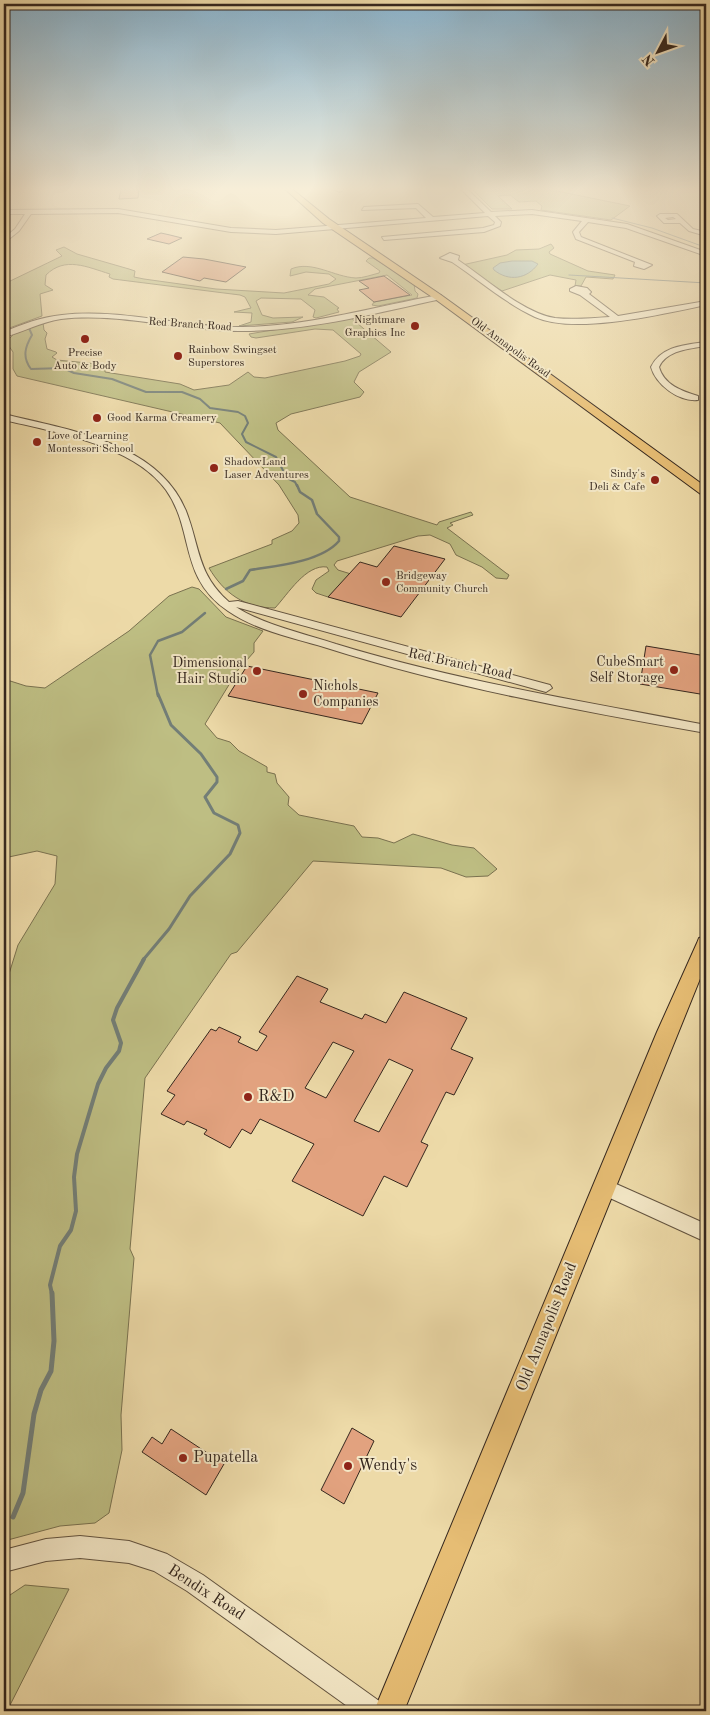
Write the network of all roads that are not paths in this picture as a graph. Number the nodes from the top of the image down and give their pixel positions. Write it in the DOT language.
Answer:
graph roads {
  1 [pos="397,269"];
  2 [pos="468,269"];
  3 [pos="584,293"];
  4 [pos="438,297"];
  5 [pos="706,303"];
  6 [pos="615,317"];
  7 [pos="4,335"];
  8 [pos="706,344"];
  9 [pos="695,398"];
  10 [pos="4,418"];
  11 [pos="706,492"];
  12 [pos="219,596"];
  13 [pos="706,720"];
  14 [pos="706,729"];
  15 [pos="706,943"];
  16 [pos="605,1187"];
  17 [pos="706,1233"];
  18 [pos="6,1564"];
  19 [pos="374,1711"];
  20 [pos="389,1711"];
  1 -- 4 [label="main road, Old Annapolis Road"];
  2 -- 6 [label="street"];
  3 -- 6 [label="street"];
  4 -- 7 [label="street, Red Branch Road"];
  4 -- 11 [label="main road, Old Annapolis Road"];
  5 -- 6 [label="street"];
  8 -- 9 [label="street"];
  10 -- 12 [label="street, Red Branch Road"];
  12 -- 13 [label="street, Red Branch Road"];
  12 -- 14 [label="street, Red Branch Road"];
  15 -- 16 [label="main road, Old Annapolis Road"];
  16 -- 17 [label="street"];
  16 -- 20 [label="main road, Old Annapolis Road"];
  18 -- 19 [label="street, Bendix Road"];
}
